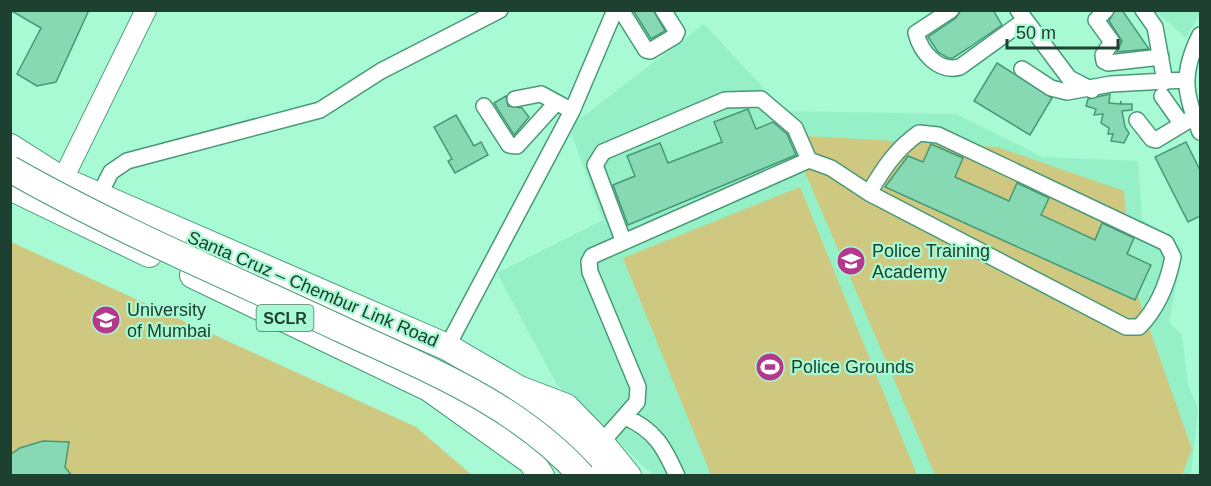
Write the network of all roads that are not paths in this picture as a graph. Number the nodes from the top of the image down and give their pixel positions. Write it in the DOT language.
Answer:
graph roads {
  1 [pos="146,10"];
  2 [pos="500,10"];
  3 [pos="615,10"];
  4 [pos="621,10"];
  5 [pos="663,10"];
  6 [pos="951,10"];
  7 [pos="1106,10"];
  8 [pos="1143,10"];
  9 [pos="1022,15"];
  10 [pos="1200,35"];
  11 [pos="1161,57"];
  12 [pos="1023,69"];
  13 [pos="1185,80"];
  14 [pos="1163,89"];
  15 [pos="1092,90"];
  16 [pos="515,99"];
  17 [pos="556,103"];
  18 [pos="484,106"];
  19 [pos="572,111"];
  20 [pos="1192,116"];
  21 [pos="1137,120"];
  22 [pos="1200,132"];
  23 [pos="10,147"];
  24 [pos="809,160"];
  25 [pos="10,169"];
  26 [pos="62,180"];
  27 [pos="10,186"];
  28 [pos="869,193"];
  29 [pos="98,197"];
  30 [pos="50,208"];
  31 [pos="623,240"];
  32 [pos="447,347"];
  33 [pos="519,389"];
  34 [pos="625,417"];
  35 [pos="601,443"];
  36 [pos="542,476"];
  37 [pos="582,476"];
  38 [pos="605,476"];
  39 [pos="628,476"];
  40 [pos="677,476"];
  1 -- 26 [label="street"];
  2 -- 29 [label="street"];
  3 -- 19 [label="street"];
  4 -- 5 [label="street"];
  6 -- 9 [label="street"];
  7 -- 11 [label="street"];
  8 -- 11 [label="street"];
  9 -- 15 [label="street"];
  10 -- 13 [label="street"];
  11 -- 14 [label="street"];
  12 -- 15 [label="street"];
  13 -- 14 [label="street"];
  13 -- 20 [label="street"];
  14 -- 15 [label="street"];
  14 -- 20 [label="street"];
  16 -- 17 [label="street"];
  17 -- 18 [label="street"];
  17 -- 19 [label="street"];
  19 -- 32 [label="street"];
  20 -- 21 [label="street"];
  20 -- 22 [label="street"];
  23 -- 26 [label="highway, Santa Cruz – Chembur Link Road / SCLR"];
  24 -- 28 [label="street"];
  24 -- 31 [label="street"];
  24 -- 31 [label="street"];
  25 -- 37 [label="highway, bridge"];
  26 -- 29 [label="highway, Santa Cruz – Chembur Link Road / SCLR"];
  26 -- 30 [label="street"];
  27 -- 30 [label="highway, Santa Cruz – Chembur Link Road / SCLR"];
  28 -- 28 [label="street"];
  29 -- 32 [label="highway, Santa Cruz – Chembur Link Road / SCLR"];
  30 -- 36 [label="highway, Santa Cruz – Chembur Link Road / SCLR"];
  31 -- 34 [label="street"];
  32 -- 33 [label="highway, Santa Cruz – Chembur Link Road / SCLR"];
  33 -- 35 [label="highway, Santa Cruz – Chembur Link Road / SCLR"];
  33 -- 38 [label="highway"];
  34 -- 35 [label="street"];
  34 -- 40 [label="street"];
  35 -- 39 [label="highway, Santa Cruz – Chembur Link Road / SCLR"];
}
